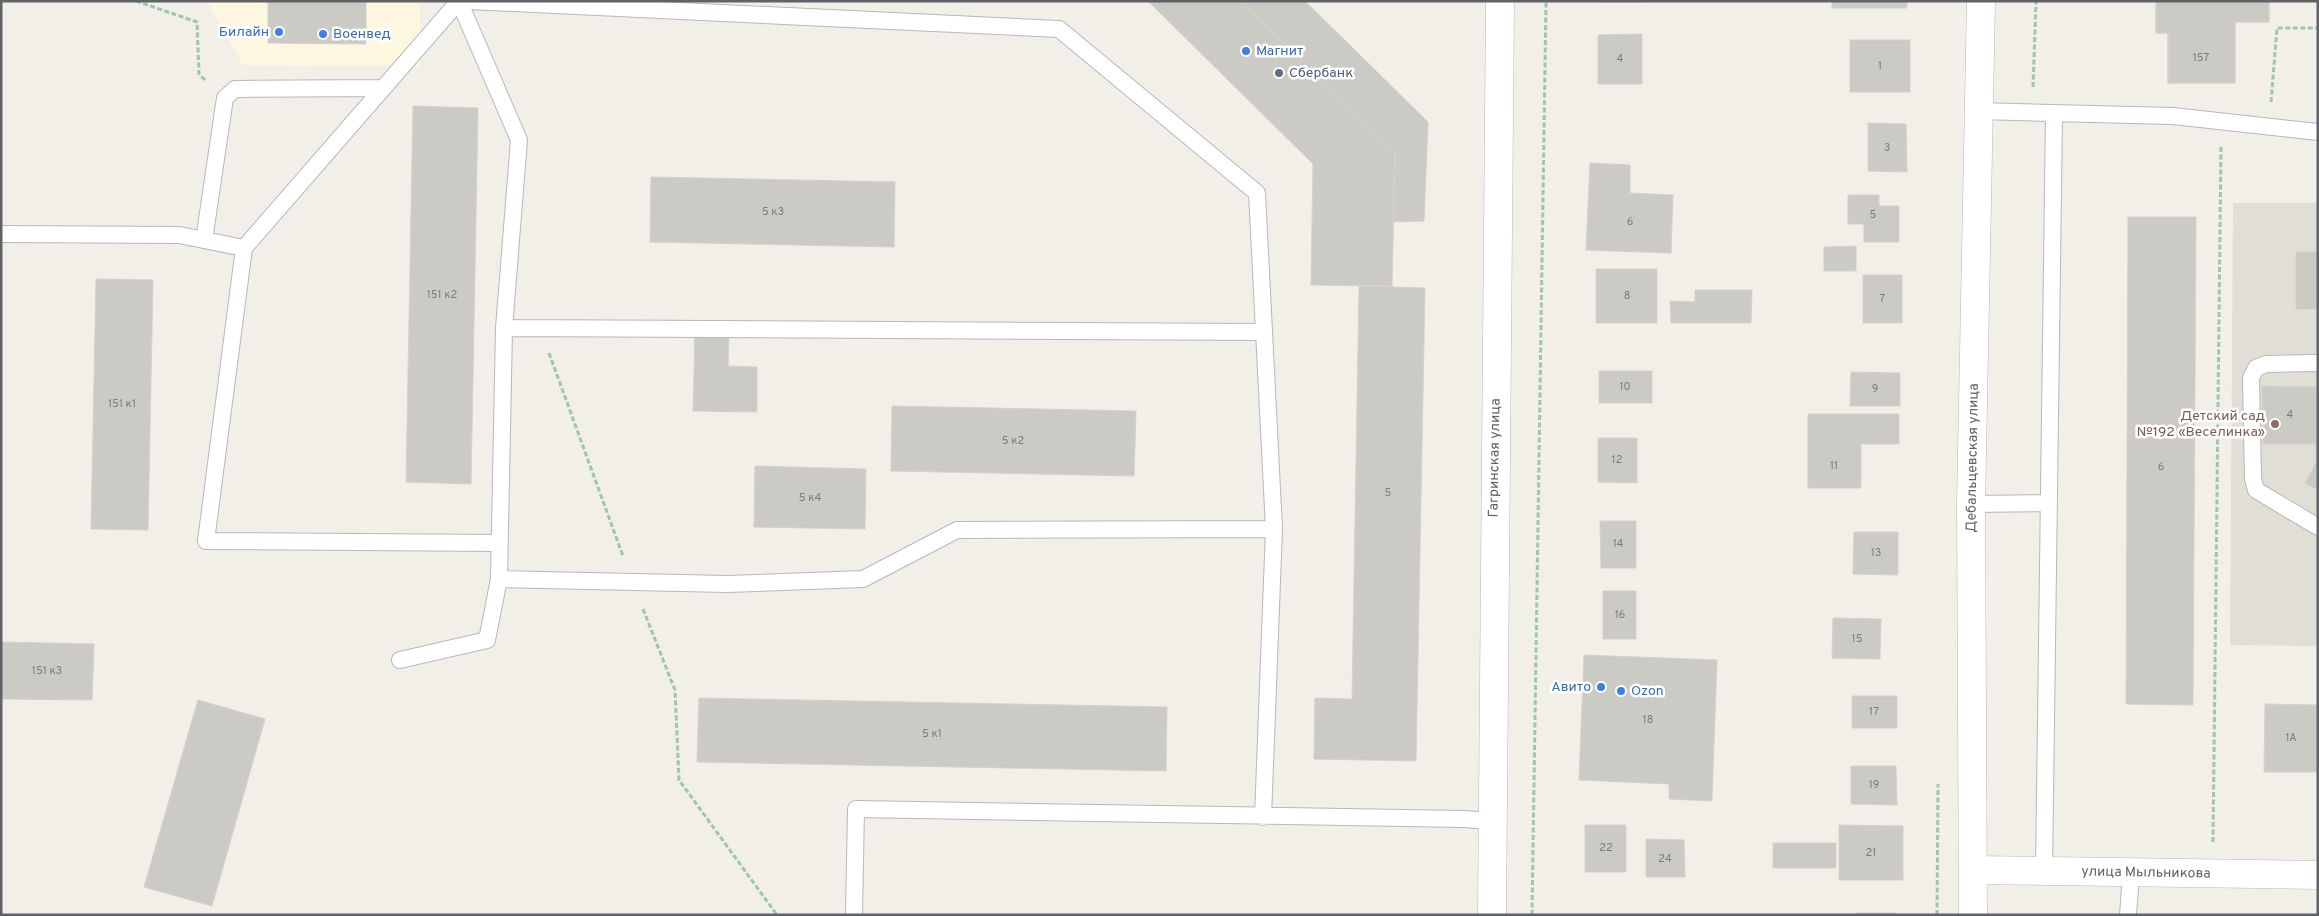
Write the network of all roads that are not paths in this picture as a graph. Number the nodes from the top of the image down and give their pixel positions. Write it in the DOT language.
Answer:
graph roads {
  1 [pos="459,1"];
  2 [pos="470,1"];
  3 [pos="1500,1"];
  4 [pos="1981,1"];
  5 [pos="383,88"];
  6 [pos="1978,111"];
  7 [pos="2054,113"];
  8 [pos="2318,132"];
  9 [pos="1,234"];
  10 [pos="204,240"];
  11 [pos="244,248"];
  12 [pos="504,328"];
  13 [pos="1264,332"];
  14 [pos="2318,363"];
  15 [pos="1971,504"];
  16 [pos="2049,504"];
  17 [pos="2318,527"];
  18 [pos="1274,529"];
  19 [pos="500,543"];
  20 [pos="499,579"];
  21 [pos="400,660"];
  22 [pos="1263,817"];
  23 [pos="1492,821"];
  24 [pos="1974,870"];
  25 [pos="2044,872"];
  26 [pos="2131,874"];
  27 [pos="2318,875"];
  28 [pos="854,915"];
  29 [pos="1492,915"];
  30 [pos="1973,915"];
  31 [pos="2128,915"];
  1 -- 5 [label="lane"];
  1 -- 12 [label="lane"];
  2 -- 13 [label="lane"];
  3 -- 23 [label="street, Гагринская улица"];
  4 -- 6 [label="street, Дебальцевская улица"];
  5 -- 10 [label="lane"];
  5 -- 11 [label="lane"];
  6 -- 7 [label="lane"];
  6 -- 15 [label="street, Дебальцевская улица"];
  7 -- 8 [label="lane"];
  7 -- 16 [label="lane"];
  9 -- 10 [label="lane"];
  10 -- 11 [label="lane"];
  11 -- 19 [label="lane"];
  12 -- 13 [label="lane"];
  12 -- 19 [label="lane"];
  13 -- 18 [label="lane"];
  14 -- 17 [label="lane"];
  15 -- 16 [label="lane"];
  15 -- 24 [label="street, Дебальцевская улица"];
  16 -- 25 [label="lane"];
  18 -- 20 [label="lane"];
  18 -- 22 [label="lane"];
  19 -- 20 [label="lane"];
  20 -- 21 [label="lane"];
  22 -- 23 [label="lane"];
  22 -- 28 [label="lane"];
  23 -- 29 [label="street, Гагринская улица"];
  24 -- 25 [label="street, улица Мыльникова"];
  24 -- 30 [label="street, Дебальцевская улица"];
  25 -- 26 [label="street, улица Мыльникова"];
  26 -- 27 [label="street, улица Мыльникова"];
  26 -- 31 [label="lane"];
}
